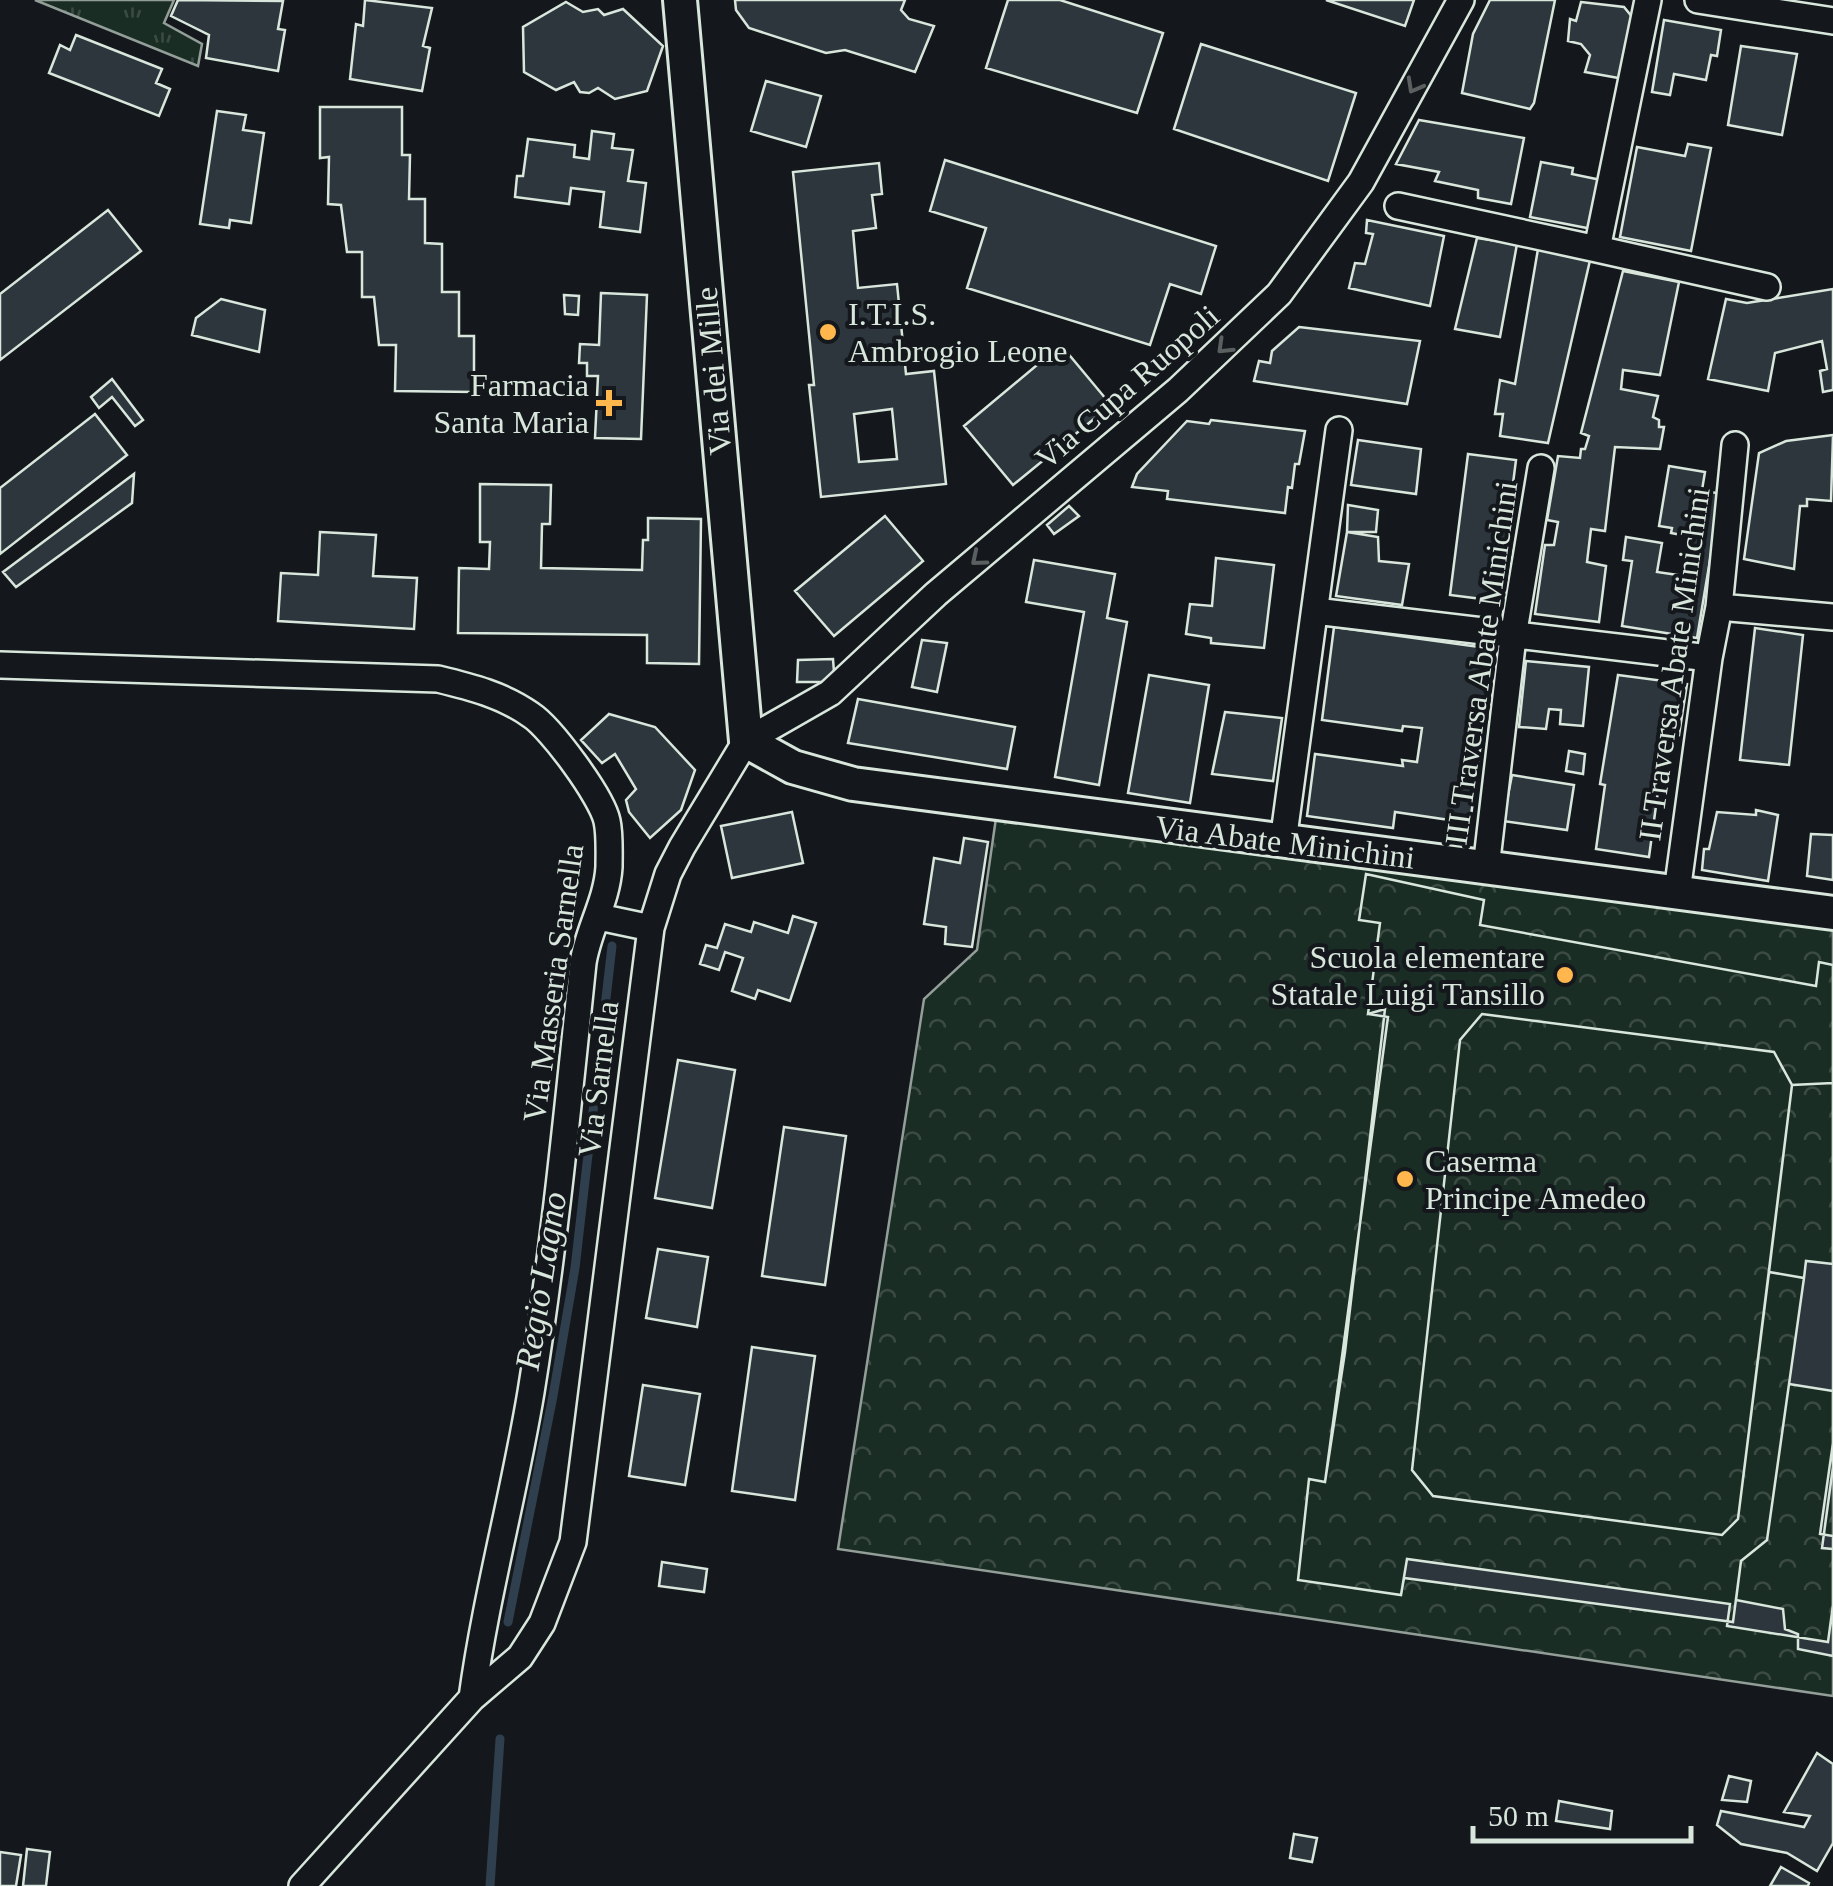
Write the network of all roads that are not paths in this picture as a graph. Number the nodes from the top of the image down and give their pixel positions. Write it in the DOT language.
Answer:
graph roads {
  1 [pos="680,0"];
  2 [pos="1461,0"];
  3 [pos="1648,0"];
  4 [pos="1698,0"];
  5 [pos="1833,8"];
  6 [pos="1832,21"];
  7 [pos="1398,206"];
  8 [pos="1597,248"];
  9 [pos="1768,287"];
  10 [pos="1339,430"];
  11 [pos="1735,445"];
  12 [pos="1540,468"];
  13 [pos="1720,607"];
  14 [pos="1315,610"];
  15 [pos="1833,617"];
  16 [pos="1513,637"];
  17 [pos="1709,658"];
  18 [pos="0,665"];
  19 [pos="746,741"];
  20 [pos="1283,842"];
  21 [pos="1486,868"];
  22 [pos="1677,892"];
  23 [pos="1833,913"];
  24 [pos="598,918"];
  25 [pos="652,928"];
  26 [pos="472,1698"];
  27 [pos="302,1886"];
  1 -- 19 [label="street, Via dei Mille"];
  2 -- 19 [label="street, Via Cupa Ruopoli, one-way"];
  3 -- 8 [label="street"];
  4 -- 6 [label="street"];
  5 -- 6 [label="street"];
  7 -- 8 [label="street"];
  8 -- 9 [label="street"];
  10 -- 14 [label="street"];
  11 -- 13 [label="street, II Traversa Abate Minichini"];
  12 -- 16 [label="street, III Traversa Abate Minichini"];
  13 -- 15 [label="street"];
  13 -- 17 [label="street, II Traversa Abate Minichini"];
  14 -- 16 [label="street"];
  14 -- 20 [label="street"];
  16 -- 17 [label="street"];
  16 -- 21 [label="street, III Traversa Abate Minichini"];
  17 -- 22 [label="street, II Traversa Abate Minichini"];
  18 -- 24 [label="street, Via Masseria Sarnella"];
  19 -- 20 [label="street, Via Abate Minichini"];
  19 -- 25 [label="street, Via Sarnella"];
  20 -- 21 [label="street, Via Abate Minichini"];
  21 -- 22 [label="street, Via Abate Minichini"];
  22 -- 23 [label="street, Via Abate Minichini"];
  24 -- 25 [label="street"];
  24 -- 26 [label="street, Via Masseria Sarnella"];
  25 -- 26 [label="street, Via Sarnella"];
  26 -- 27 [label="street, Via Sarnella"];
}
